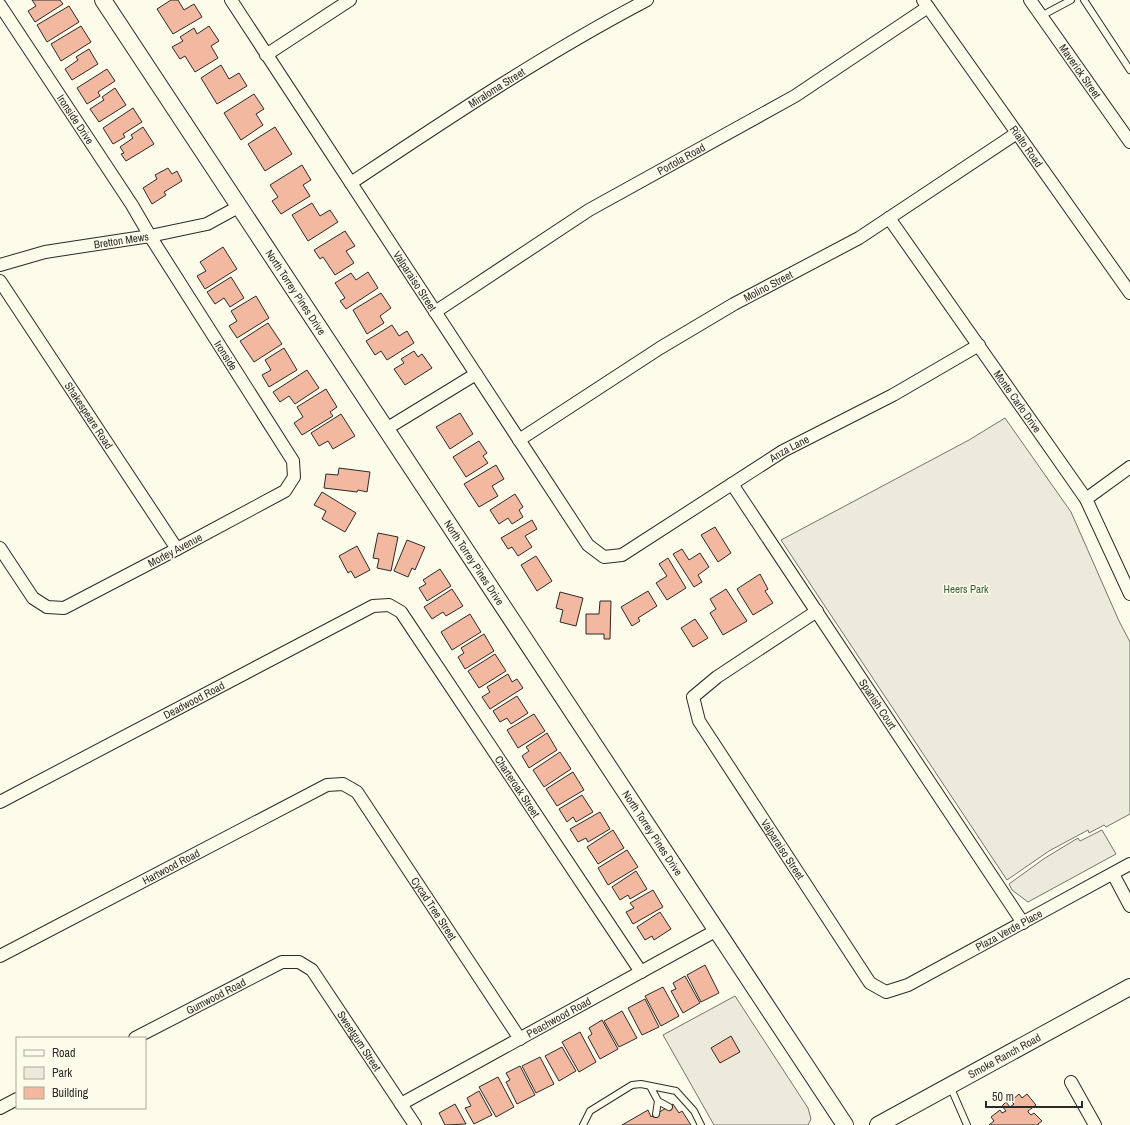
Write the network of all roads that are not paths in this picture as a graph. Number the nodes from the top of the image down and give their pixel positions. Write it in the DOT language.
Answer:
graph roads {
  1 [pos="103,0"];
  2 [pos="231,0"];
  3 [pos="350,0"];
  4 [pos="647,0"];
  5 [pos="1030,0"];
  6 [pos="1071,0"];
  7 [pos="1084,0"];
  8 [pos="926,4"];
  9 [pos="0,5"];
  10 [pos="1042,16"];
  11 [pos="266,55"];
  12 [pos="1130,70"];
  13 [pos="1017,133"];
  14 [pos="1128,135"];
  15 [pos="351,183"];
  16 [pos="240,206"];
  17 [pos="889,218"];
  18 [pos="150,236"];
  19 [pos="0,265"];
  20 [pos="0,281"];
  21 [pos="1130,293"];
  22 [pos="435,312"];
  23 [pos="978,345"];
  24 [pos="476,374"];
  25 [pos="386,429"];
  26 [pos="519,440"];
  27 [pos="1130,467"];
  28 [pos="294,477"];
  29 [pos="732,484"];
  30 [pos="1086,499"];
  31 [pos="0,548"];
  32 [pos="177,549"];
  33 [pos="604,557"];
  34 [pos="1130,594"];
  35 [pos="389,604"];
  36 [pos="817,612"];
  37 [pos="343,784"];
  38 [pos="0,802"];
  39 [pos="1130,864"];
  40 [pos="1113,874"];
  41 [pos="1130,906"];
  42 [pos="1023,923"];
  43 [pos="717,930"];
  44 [pos="0,956"];
  45 [pos="299,962"];
  46 [pos="641,972"];
  47 [pos="1130,987"];
  48 [pos="886,992"];
  49 [pos="137,1037"];
  50 [pos="520,1039"];
  51 [pos="1071,1082"];
  52 [pos="650,1086"];
  53 [pos="949,1086"];
  54 [pos="16,1100"];
  55 [pos="658,1101"];
  56 [pos="401,1104"];
  57 [pos="669,1107"];
  58 [pos="0,1108"];
  59 [pos="656,1114"];
  60 [pos="415,1125"];
  61 [pos="583,1125"];
  62 [pos="701,1125"];
  63 [pos="845,1125"];
  64 [pos="878,1125"];
  65 [pos="967,1125"];
  66 [pos="1095,1125"];
  1 -- 16 [label="main road, North Torrey Pines Drive"];
  2 -- 11 [label="street, Valparaiso Street"];
  3 -- 11 [label="street"];
  4 -- 15 [label="street, Miraloma Street"];
  5 -- 10 [label="street, Maverick Street"];
  6 -- 10 [label="lane"];
  7 -- 12 [label="lane"];
  8 -- 13 [label="street, Rialto Road"];
  8 -- 22 [label="street, Portola Road"];
  9 -- 18 [label="street, Ironside Drive"];
  10 -- 14 [label="street, Maverick Street"];
  11 -- 15 [label="street, Valparaiso Street"];
  13 -- 17 [label="street, Molino Street"];
  13 -- 21 [label="street, Rialto Road"];
  15 -- 22 [label="street, Valparaiso Street"];
  16 -- 18 [label="street, Bretton Mews"];
  16 -- 25 [label="main road, North Torrey Pines Drive"];
  17 -- 23 [label="street, Monte Carlo Drive"];
  17 -- 26 [label="street, Molino Street"];
  18 -- 19 [label="street, Bretton Mews"];
  18 -- 28 [label="street, Ironside"];
  20 -- 32 [label="street, Shakespeare Road"];
  22 -- 24 [label="street, Valparaiso Street"];
  23 -- 29 [label="street, Anza Lane"];
  23 -- 30 [label="street, Monte Carlo Drive"];
  24 -- 25 [label="street"];
  24 -- 26 [label="street, Valparaiso Street"];
  25 -- 43 [label="main road, North Torrey Pines Drive"];
  26 -- 33 [label="street, Valparaiso Street"];
  27 -- 30 [label="street"];
  28 -- 32 [label="street, Morley Avenue"];
  29 -- 33 [label="street, Anza Lane"];
  29 -- 36 [label="street, Spanish Court"];
  30 -- 34 [label="street, Monte Carlo Drive"];
  31 -- 32 [label="street, Morley Avenue"];
  35 -- 38 [label="street, Deadwood Road"];
  35 -- 46 [label="street, Charteroak Street"];
  36 -- 42 [label="street, Spanish Court"];
  36 -- 48 [label="street, Valparaiso Street"];
  37 -- 44 [label="street, Hartwood Road"];
  37 -- 50 [label="street, Cycad Tree Street"];
  39 -- 40 [label="street, Plaza Verde Place"];
  40 -- 41 [label="street"];
  40 -- 42 [label="street, Plaza Verde Place"];
  42 -- 48 [label="street, Plaza Verde Place"];
  43 -- 46 [label="street, Peachwood Road"];
  43 -- 63 [label="main road, North Torrey Pines Drive"];
  45 -- 49 [label="street, Gumwood Road"];
  45 -- 56 [label="street, Sweetgum Street"];
  46 -- 50 [label="street, Peachwood Road"];
  47 -- 53 [label="main road, Smoke Ranch Road"];
  50 -- 56 [label="street, Peachwood Road"];
  51 -- 66 [label="street"];
  52 -- 55 [label="lane"];
  52 -- 61 [label="lane"];
  52 -- 62 [label="lane"];
  53 -- 64 [label="main road, Smoke Ranch Road"];
  53 -- 65 [label="lane"];
  54 -- 58 [label="street"];
  55 -- 57 [label="lane"];
  55 -- 59 [label="lane"];
  56 -- 60 [label="street, Sweetgum Street"];
}
